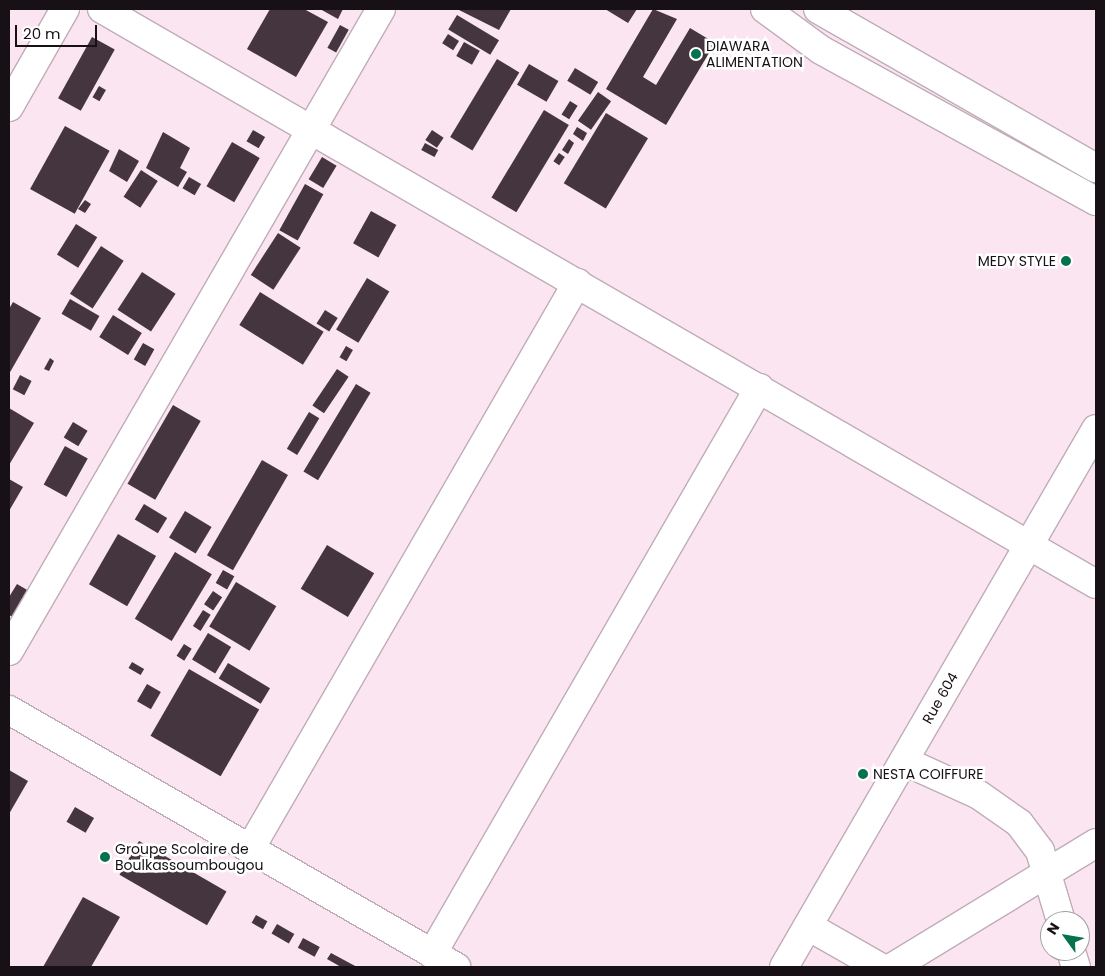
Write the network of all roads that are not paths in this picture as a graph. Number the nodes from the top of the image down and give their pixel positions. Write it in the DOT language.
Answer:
graph roads {
  1 [pos="65,9"];
  2 [pos="102,9"];
  3 [pos="381,9"];
  4 [pos="765,9"];
  5 [pos="818,9"];
  6 [pos="9,107"];
  7 [pos="311,129"];
  8 [pos="1096,168"];
  9 [pos="1096,201"];
  10 [pos="577,283"];
  11 [pos="759,388"];
  12 [pos="1096,429"];
  13 [pos="1029,545"];
  14 [pos="1096,584"];
  15 [pos="9,651"];
  16 [pos="9,710"];
  17 [pos="904,761"];
  18 [pos="1096,843"];
  19 [pos="250,849"];
  20 [pos="1046,872"];
  21 [pos="1058,911"];
  22 [pos="808,926"];
  23 [pos="432,954"];
  24 [pos="456,967"];
  25 [pos="784,967"];
  26 [pos="880,967"];
  27 [pos="893,967"];
  1 -- 6 [label="street"];
  2 -- 7 [label="street"];
  3 -- 7 [label="street"];
  4 -- 9 [label="street"];
  5 -- 8 [label="street"];
  7 -- 10 [label="street"];
  7 -- 15 [label="street"];
  10 -- 11 [label="street"];
  10 -- 19 [label="street"];
  11 -- 13 [label="street"];
  11 -- 23 [label="street"];
  12 -- 13 [label="street, Rue 604"];
  13 -- 14 [label="street"];
  13 -- 17 [label="street, Rue 604"];
  16 -- 19 [label="street"];
  17 -- 20 [label="street"];
  17 -- 22 [label="street, Rue 604"];
  18 -- 20 [label="street"];
  19 -- 23 [label="street"];
  20 -- 21 [label="street"];
  20 -- 27 [label="street"];
  22 -- 25 [label="street, Rue 604"];
  22 -- 26 [label="street"];
  23 -- 24 [label="street"];
}
